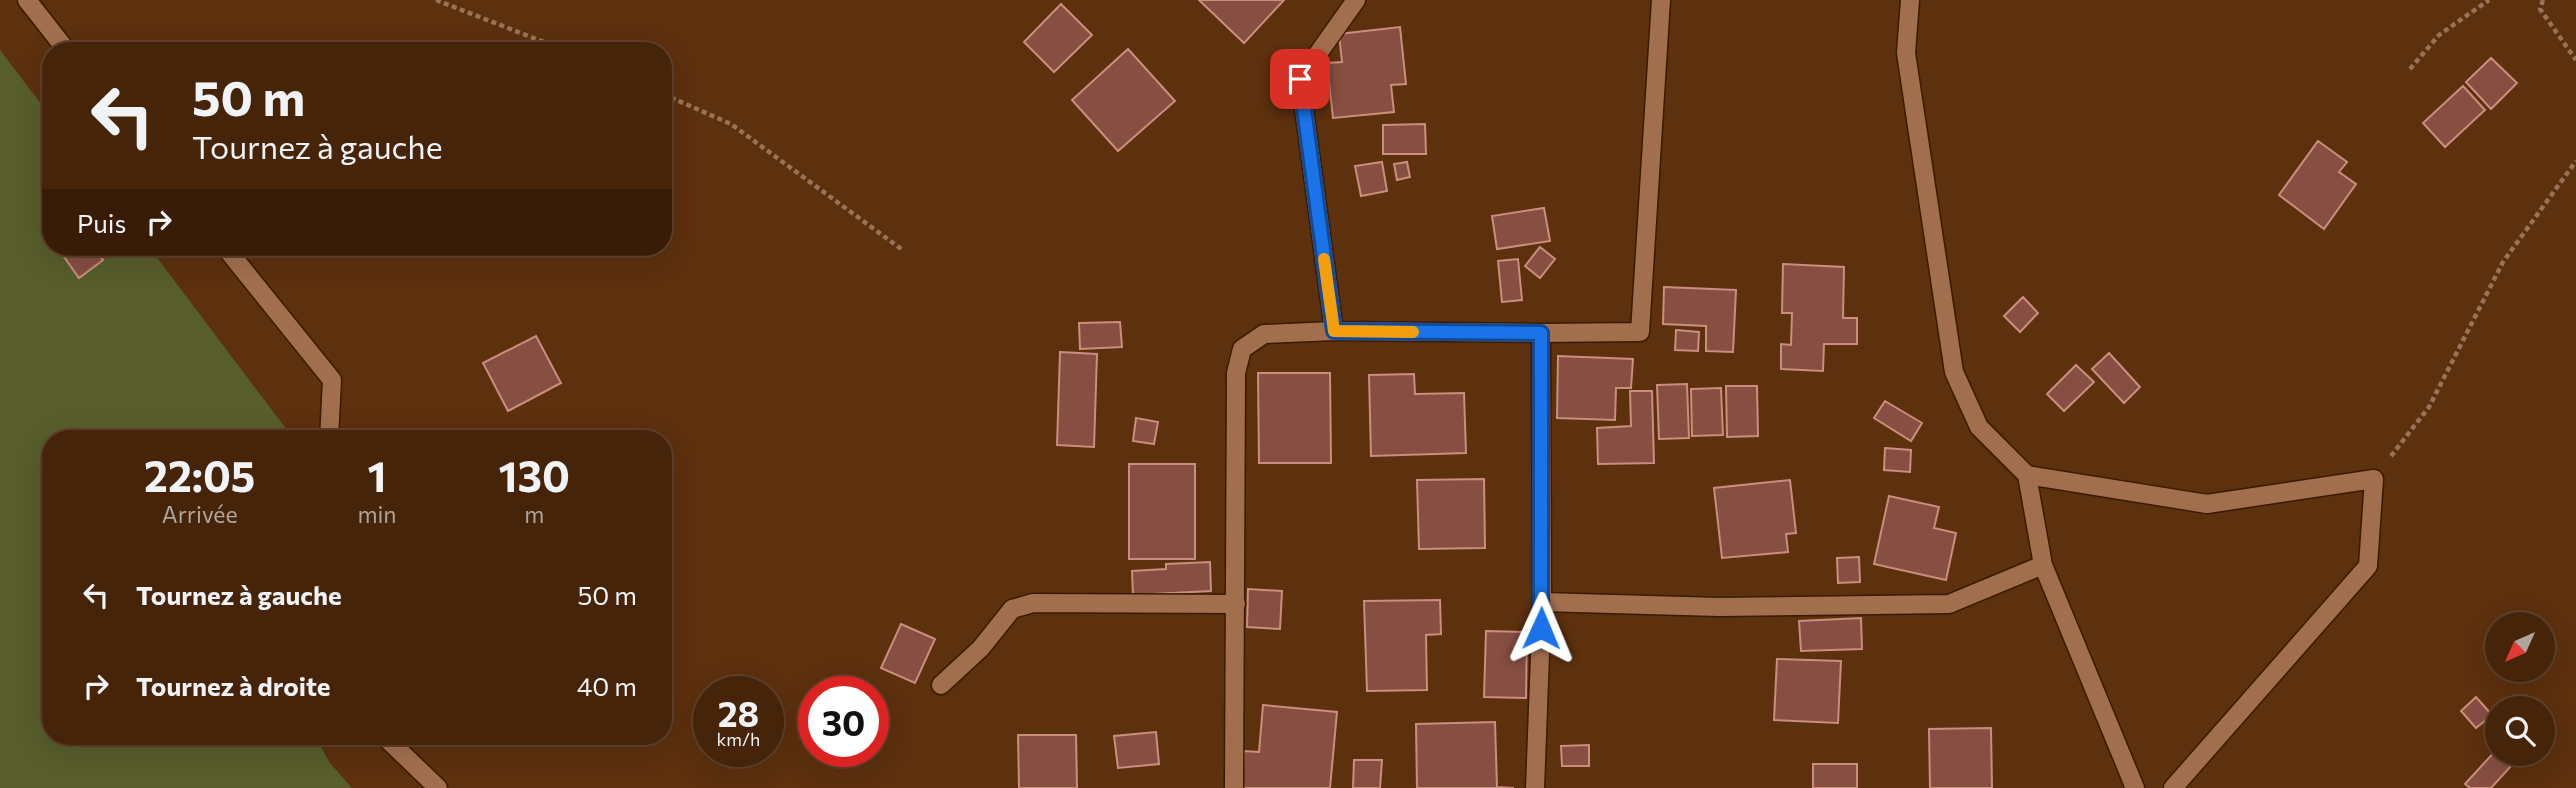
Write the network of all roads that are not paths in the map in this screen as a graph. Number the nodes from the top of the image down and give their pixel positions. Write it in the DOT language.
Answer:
graph roads {
  1 [pos="27,0"];
  2 [pos="1356,0"];
  3 [pos="1661,0"];
  4 [pos="1910,0"];
  5 [pos="60,42"];
  6 [pos="232,256"];
  7 [pos="1334,331"];
  8 [pos="1541,333"];
  9 [pos="329,430"];
  10 [pos="2027,475"];
  11 [pos="2043,565"];
  12 [pos="1542,602"];
  13 [pos="1236,604"];
  14 [pos="942,684"];
  15 [pos="393,745"];
  16 [pos="438,788"];
  17 [pos="1234,788"];
  18 [pos="1535,788"];
  19 [pos="2135,788"];
  20 [pos="2173,788"];
  1 -- 5 [label="street"];
  2 -- 7 [label="street"];
  3 -- 8 [label="street"];
  4 -- 10 [label="street"];
  6 -- 9 [label="street"];
  7 -- 8 [label="street"];
  7 -- 13 [label="street"];
  8 -- 12 [label="street"];
  10 -- 11 [label="street"];
  10 -- 20 [label="street"];
  11 -- 12 [label="street"];
  11 -- 19 [label="street"];
  12 -- 18 [label="street"];
  13 -- 14 [label="street"];
  13 -- 17 [label="street"];
  15 -- 16 [label="street"];
}
